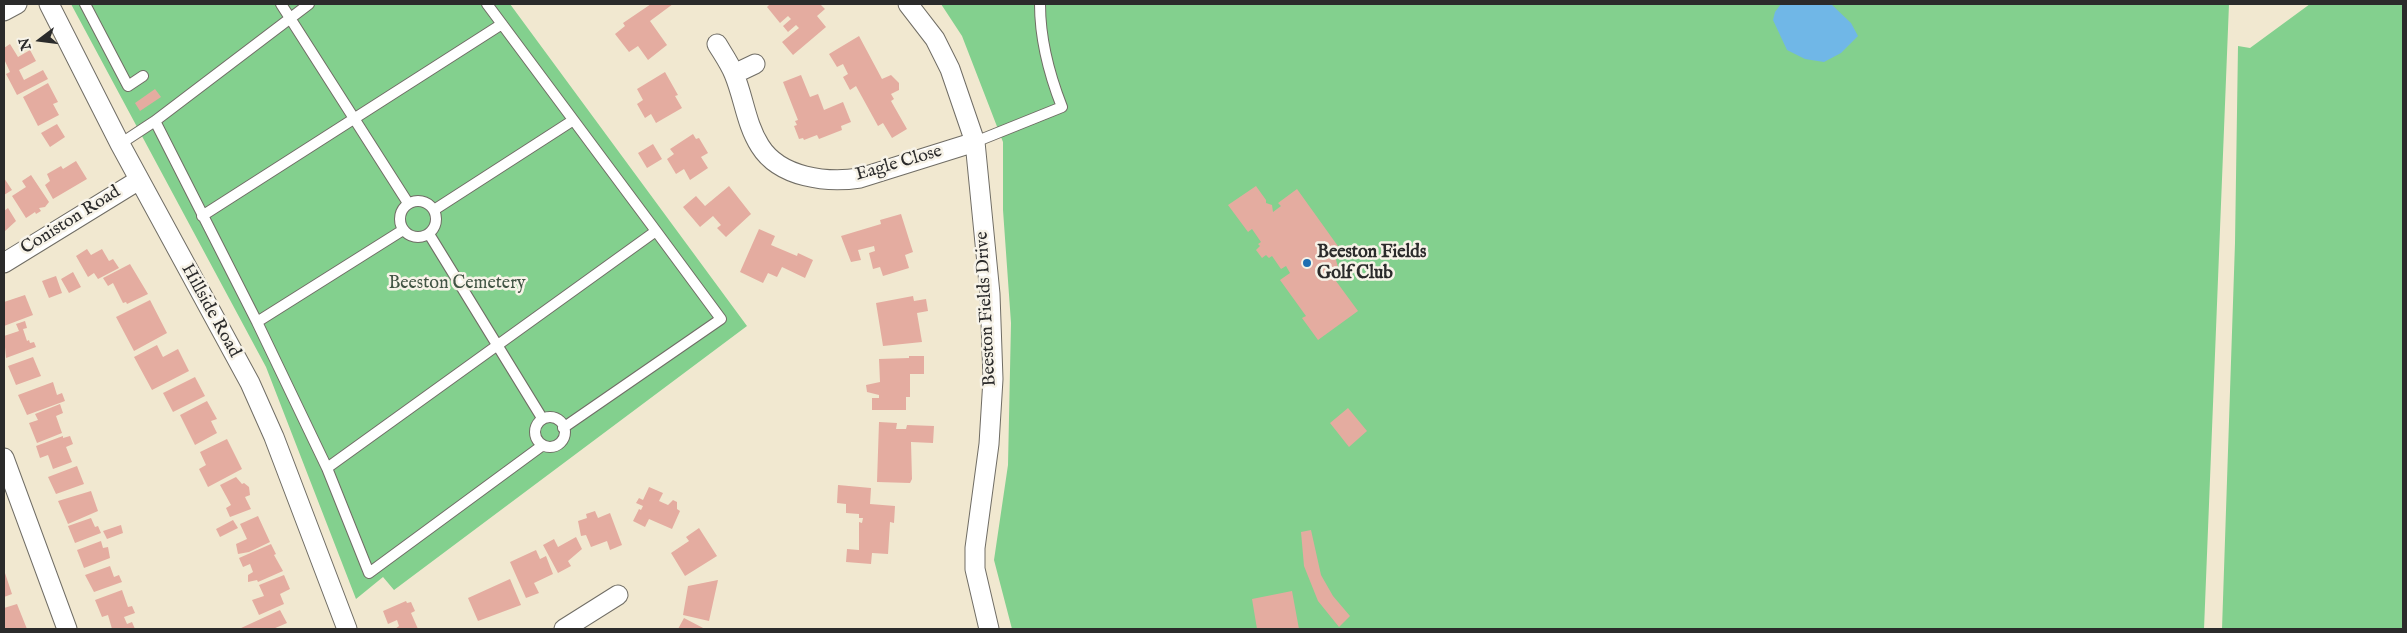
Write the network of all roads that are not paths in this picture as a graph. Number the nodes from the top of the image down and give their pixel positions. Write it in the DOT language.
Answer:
graph roads {
  1 [pos="17,4"];
  2 [pos="49,4"];
  3 [pos="85,4"];
  4 [pos="281,4"];
  5 [pos="309,4"];
  6 [pos="487,4"];
  7 [pos="908,4"];
  8 [pos="1040,4"];
  9 [pos="4,11"];
  10 [pos="290,18"];
  11 [pos="502,24"];
  12 [pos="717,44"];
  13 [pos="755,64"];
  14 [pos="734,74"];
  15 [pos="143,76"];
  16 [pos="355,120"];
  17 [pos="155,121"];
  18 [pos="572,121"];
  19 [pos="975,142"];
  20 [pos="120,144"];
  21 [pos="139,180"];
  22 [pos="408,203"];
  23 [pos="434,210"];
  24 [pos="202,216"];
  25 [pos="403,230"];
  26 [pos="656,231"];
  27 [pos="429,234"];
  28 [pos="4,263"];
  29 [pos="257,322"];
  30 [pos="497,345"];
  31 [pos="542,418"];
  32 [pos="563,428"];
  33 [pos="543,445"];
  34 [pos="4,458"];
  35 [pos="327,468"];
  36 [pos="618,595"];
  37 [pos="67,629"];
  38 [pos="347,629"];
  39 [pos="564,629"];
  40 [pos="989,629"];
  1 -- 9 [label="street"];
  2 -- 20 [label="street, Hillside Road"];
  3 -- 15 [label="lane"];
  4 -- 10 [label="lane"];
  5 -- 10 [label="lane"];
  6 -- 11 [label="lane"];
  7 -- 19 [label="street, Beeston Fields Drive"];
  8 -- 19 [label="lane"];
  10 -- 16 [label="lane"];
  10 -- 17 [label="lane"];
  11 -- 16 [label="lane"];
  11 -- 18 [label="lane"];
  12 -- 14 [label="street, Eagle Close"];
  13 -- 14 [label="street"];
  14 -- 19 [label="street, Eagle Close"];
  16 -- 22 [label="lane"];
  16 -- 24 [label="lane"];
  17 -- 20 [label="lane"];
  17 -- 24 [label="lane"];
  18 -- 23 [label="lane"];
  18 -- 26 [label="lane"];
  19 -- 40 [label="street, Beeston Fields Drive"];
  20 -- 21 [label="street, Hillside Road"];
  21 -- 28 [label="street, Coniston Road"];
  21 -- 38 [label="street, Hillside Road"];
  22 -- 23 [label="lane"];
  22 -- 25 [label="lane"];
  23 -- 27 [label="lane"];
  24 -- 29 [label="lane"];
  25 -- 27 [label="lane"];
  25 -- 29 [label="lane"];
  26 -- 30 [label="lane"];
  26 -- 32 [label="lane"];
  27 -- 30 [label="lane"];
  29 -- 35 [label="lane"];
  30 -- 31 [label="lane"];
  30 -- 35 [label="lane"];
  31 -- 32 [label="lane"];
  31 -- 33 [label="lane"];
  32 -- 33 [label="lane"];
  33 -- 35 [label="lane"];
  34 -- 37 [label="street"];
  36 -- 39 [label="street"];
}
